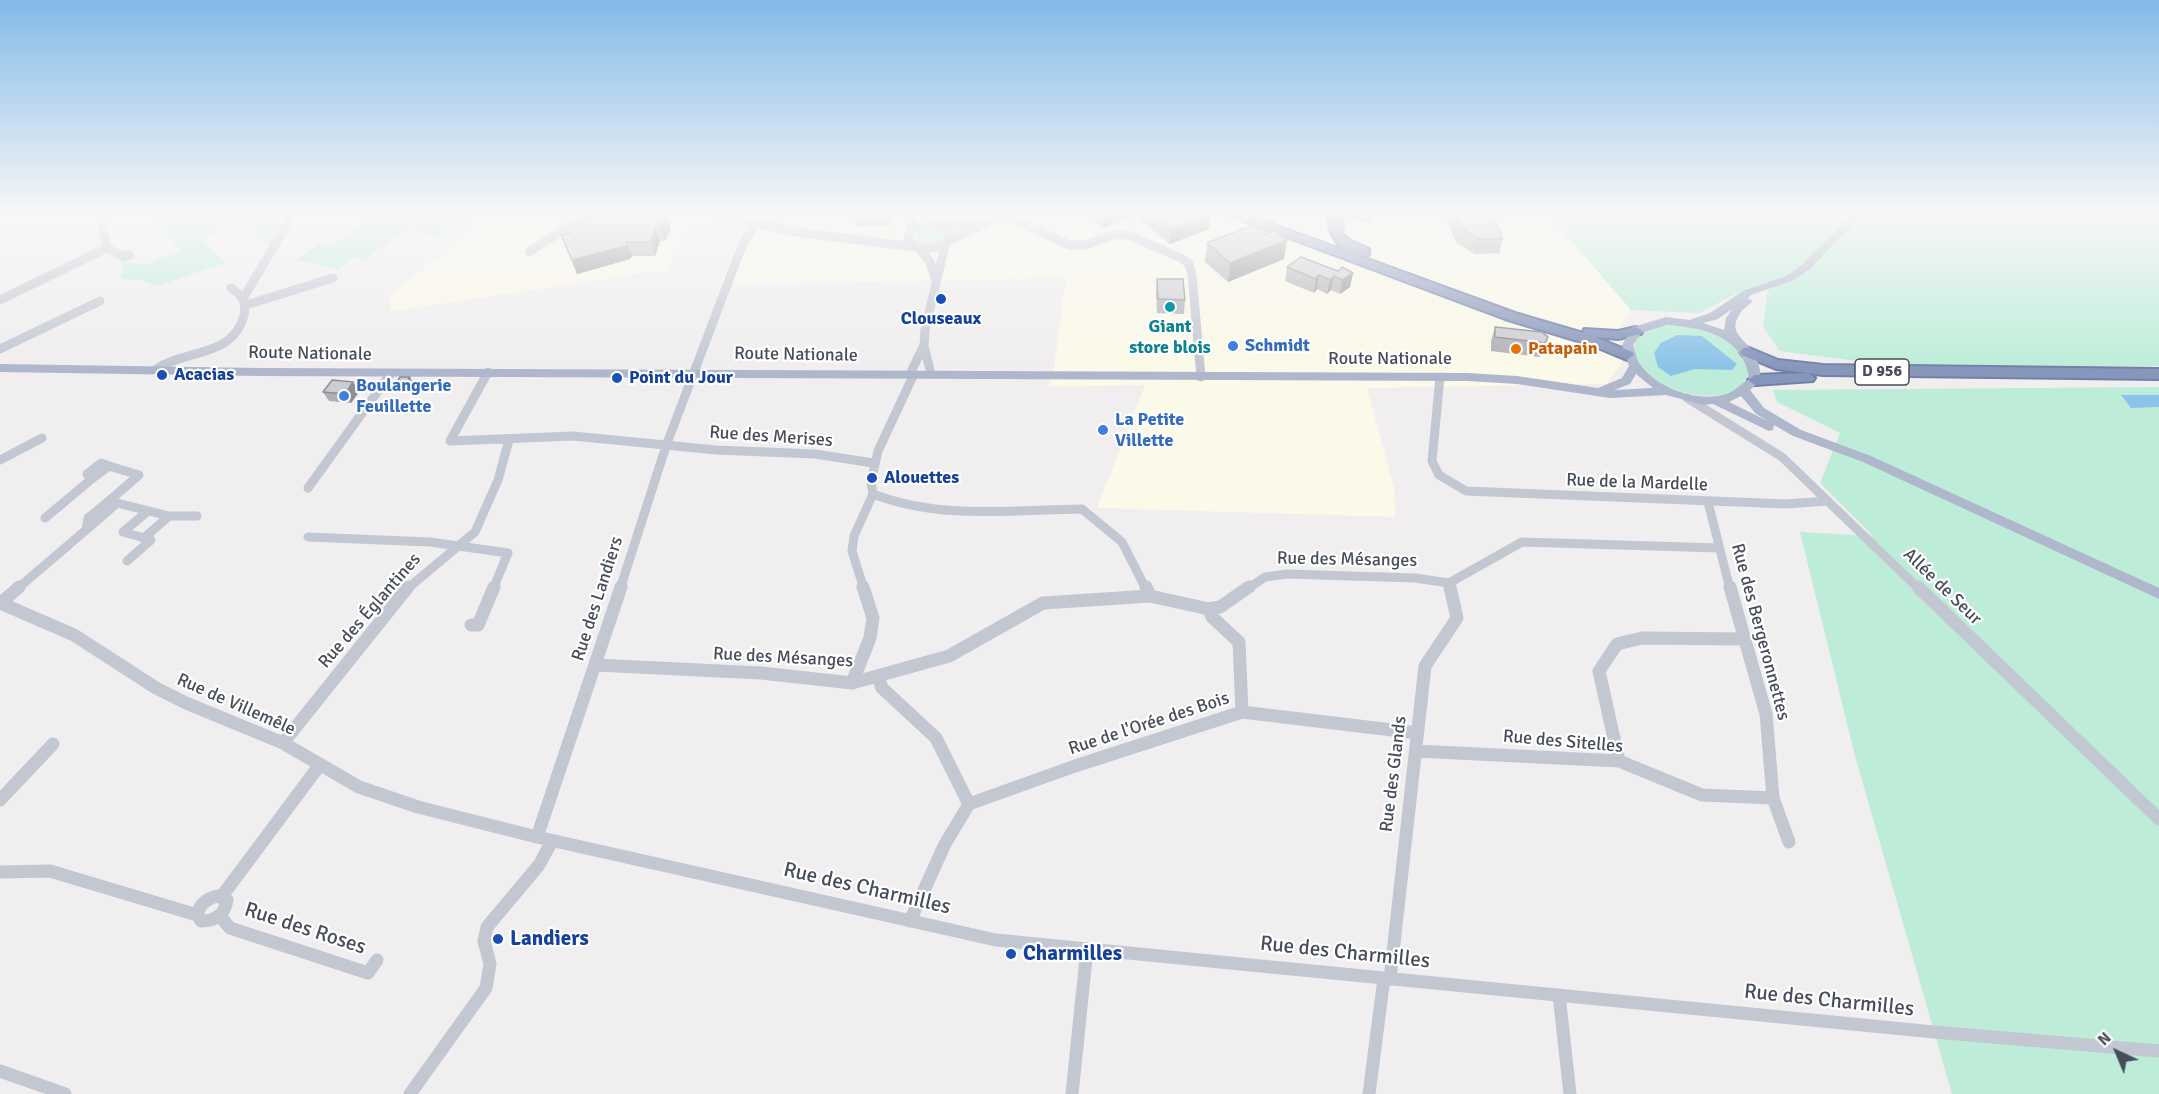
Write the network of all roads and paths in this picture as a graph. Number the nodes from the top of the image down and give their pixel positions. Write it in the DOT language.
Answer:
graph roads {
  1 [pos="72,265"];
  2 [pos="265,265"];
  3 [pos="735,265"];
  4 [pos="931,265"];
  5 [pos="939,265"];
  6 [pos="1189,265"];
  7 [pos="1371,265"];
  8 [pos="1389,265"];
  9 [pos="1391,265"];
  10 [pos="1808,265"];
  11 [pos="1394,267"];
  12 [pos="333,278"];
  13 [pos="934,278"];
  14 [pos="231,288"];
  15 [pos="1769,288"];
  16 [pos="0,300"];
  17 [pos="245,301"];
  18 [pos="100,302"];
  19 [pos="1691,323"];
  20 [pos="1636,331"];
  21 [pos="1732,339"];
  22 [pos="924,345"];
  23 [pos="0,350"];
  24 [pos="1747,352"];
  25 [pos="1627,355"];
  26 [pos="0,368"];
  27 [pos="1634,368"];
  28 [pos="156,369"];
  29 [pos="488,372"];
  30 [pos="696,372"];
  31 [pos="391,373"];
  32 [pos="912,374"];
  33 [pos="930,374"];
  34 [pos="2159,374"];
  35 [pos="1201,377"];
  36 [pos="1440,377"];
  37 [pos="1755,380"];
  38 [pos="2159,381"];
  39 [pos="1592,391"];
  40 [pos="1667,391"];
  41 [pos="1745,392"];
  42 [pos="1687,398"];
  43 [pos="1716,401"];
  44 [pos="42,438"];
  45 [pos="509,440"];
  46 [pos="666,446"];
  47 [pos="0,460"];
  48 [pos="873,463"];
  49 [pos="1886,469"];
  50 [pos="308,488"];
  51 [pos="873,494"];
  52 [pos="1827,501"];
  53 [pos="114,502"];
  54 [pos="1708,502"];
  55 [pos="148,511"];
  56 [pos="169,516"];
  57 [pos="197,516"];
  58 [pos="45,518"];
  59 [pos="308,537"];
  60 [pos="144,538"];
  61 [pos="454,548"];
  62 [pos="1719,548"];
  63 [pos="127,561"];
  64 [pos="1449,583"];
  65 [pos="2159,594"];
  66 [pos="1150,596"];
  67 [pos="0,603"];
  68 [pos="1209,609"];
  69 [pos="471,625"];
  70 [pos="1743,639"];
  71 [pos="596,665"];
  72 [pos="878,677"];
  73 [pos="852,683"];
  74 [pos="1242,712"];
  75 [pos="1417,733"];
  76 [pos="283,743"];
  77 [pos="54,744"];
  78 [pos="1416,751"];
  79 [pos="1618,761"];
  80 [pos="319,766"];
  81 [pos="1773,798"];
  82 [pos="0,800"];
  83 [pos="969,804"];
  84 [pos="2159,819"];
  85 [pos="537,837"];
  86 [pos="552,841"];
  87 [pos="1789,842"];
  88 [pos="0,872"];
  89 [pos="222,896"];
  90 [pos="197,915"];
  91 [pos="220,916"];
  92 [pos="910,921"];
  93 [pos="1087,949"];
  94 [pos="377,960"];
  95 [pos="1387,978"];
  96 [pos="1559,995"];
  97 [pos="2159,1051"];
  98 [pos="0,1071"];
  99 [pos="65,1094"];
  100 [pos="410,1094"];
  101 [pos="1072,1094"];
  102 [pos="1369,1094"];
  103 [pos="1570,1094"];
  1 -- 16 [label="street"];
  2 -- 17 [label="street"];
  3 -- 30 [label="street, Rue des Landiers"];
  4 -- 13 [label="street"];
  5 -- 13 [label="street"];
  6 -- 35 [label="street"];
  7 -- 25 [label="highway"];
  8 -- 11 [label="highway"];
  9 -- 11 [label="highway"];
  10 -- 15 [label="main road"];
  11 -- 20 [label="highway"];
  12 -- 17 [label="street"];
  13 -- 22 [label="street"];
  14 -- 17 [label="street"];
  15 -- 19 [label="main road"];
  15 -- 21 [label="main road"];
  17 -- 28 [label="street"];
  18 -- 23 [label="street"];
  19 -- 20 [label="main road"];
  19 -- 21 [label="main road"];
  20 -- 25 [label="main road"];
  21 -- 24 [label="main road"];
  22 -- 32 [label="street"];
  22 -- 33 [label="street"];
  24 -- 34 [label="highway, D 956"];
  24 -- 37 [label="main road"];
  25 -- 27 [label="main road"];
  26 -- 28 [label="main road, Route Nationale"];
  27 -- 39 [label="main road"];
  27 -- 40 [label="main road"];
  28 -- 31 [label="main road, Route Nationale"];
  29 -- 30 [label="main road, Route Nationale"];
  29 -- 31 [label="main road, Route Nationale"];
  29 -- 45 [label="street, Rue des Merises"];
  30 -- 32 [label="main road, Route Nationale"];
  30 -- 46 [label="street, Rue des Landiers"];
  31 -- 50 [label="street"];
  32 -- 33 [label="main road, Route Nationale"];
  32 -- 48 [label="street"];
  33 -- 35 [label="main road, Route Nationale"];
  35 -- 36 [label="main road, Route Nationale"];
  36 -- 39 [label="main road, Route Nationale"];
  36 -- 54 [label="street, Rue de la Mardelle"];
  37 -- 38 [label="highway, D 956"];
  37 -- 41 [label="main road"];
  39 -- 40 [label="main road, Route Nationale"];
  40 -- 42 [label="main road"];
  41 -- 43 [label="main road"];
  41 -- 49 [label="main road"];
  42 -- 43 [label="main road"];
  42 -- 52 [label="street, Allée de Seur"];
  43 -- 49 [label="main road"];
  44 -- 47 [label="street"];
  45 -- 46 [label="street, Rue des Merises"];
  45 -- 61 [label="street, Rue des Églantines"];
  46 -- 48 [label="street, Rue des Merises"];
  46 -- 71 [label="street, Rue des Landiers"];
  48 -- 51 [label="street"];
  49 -- 65 [label="main road"];
  51 -- 66 [label="street"];
  51 -- 73 [label="street"];
  52 -- 54 [label="street, Rue de la Mardelle"];
  52 -- 84 [label="street, Allée de Seur"];
  53 -- 55 [label="street"];
  53 -- 58 [label="street"];
  53 -- 67 [label="street"];
  54 -- 62 [label="street, Rue des Bergeronnettes"];
  55 -- 56 [label="street"];
  55 -- 60 [label="street"];
  56 -- 57 [label="street"];
  56 -- 60 [label="street"];
  59 -- 61 [label="street"];
  60 -- 63 [label="street"];
  61 -- 69 [label="street"];
  61 -- 76 [label="street, Rue des Églantines"];
  62 -- 64 [label="street"];
  62 -- 70 [label="street, Rue des Bergeronnettes"];
  64 -- 68 [label="street, Rue des Mésanges"];
  64 -- 75 [label="street, Rue des Glands"];
  66 -- 68 [label="street, Rue des Mésanges"];
  66 -- 72 [label="street, Rue des Mésanges"];
  67 -- 76 [label="street, Rue de Villemêle"];
  68 -- 74 [label="street"];
  70 -- 79 [label="street"];
  70 -- 81 [label="street, Rue des Bergeronnettes"];
  71 -- 73 [label="street, Rue des Mésanges"];
  71 -- 85 [label="street, Rue des Landiers"];
  72 -- 73 [label="street, Rue des Mésanges"];
  72 -- 83 [label="street"];
  74 -- 75 [label="street, Rue de l'Orée des Bois"];
  74 -- 83 [label="street, Rue de l'Orée des Bois"];
  75 -- 78 [label="street, Rue des Glands"];
  76 -- 80 [label="street, Rue de Villemêle"];
  77 -- 82 [label="street"];
  78 -- 79 [label="street, Rue des Sitelles"];
  78 -- 95 [label="street, Rue des Glands"];
  79 -- 81 [label="street, Rue des Sitelles"];
  80 -- 85 [label="street, Rue de Villemêle"];
  80 -- 89 [label="street"];
  81 -- 87 [label="street, Rue des Bergeronnettes"];
  83 -- 92 [label="street"];
  85 -- 86 [label="street, Rue des Charmilles"];
  86 -- 92 [label="street, Rue des Charmilles"];
  86 -- 100 [label="street"];
  88 -- 90 [label="street"];
  89 -- 90 [label="street"];
  89 -- 91 [label="street"];
  90 -- 91 [label="street"];
  91 -- 94 [label="street, Rue des Roses"];
  92 -- 93 [label="street, Rue des Charmilles"];
  93 -- 95 [label="street, Rue des Charmilles"];
  93 -- 101 [label="street"];
  95 -- 96 [label="street, Rue des Charmilles"];
  95 -- 102 [label="street, Rue des Glands"];
  96 -- 97 [label="street, Rue des Charmilles"];
  96 -- 103 [label="street"];
  98 -- 99 [label="street"];
}
